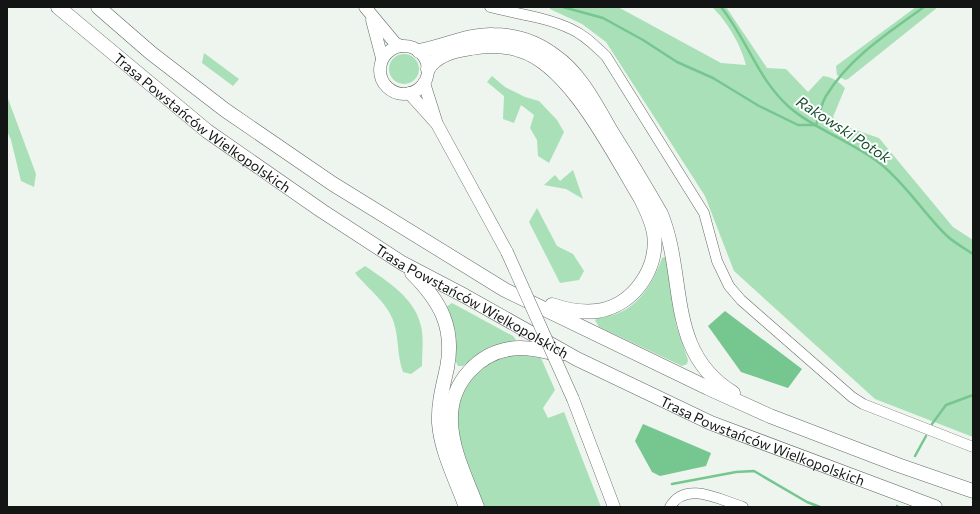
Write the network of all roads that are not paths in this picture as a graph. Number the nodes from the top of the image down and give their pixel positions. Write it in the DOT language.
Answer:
graph roads {
  1 [pos="58,7"];
  2 [pos="98,7"];
  3 [pos="490,7"];
  4 [pos="368,12"];
  5 [pos="401,46"];
  6 [pos="419,51"];
  7 [pos="382,58"];
  8 [pos="428,69"];
  9 [pos="424,83"];
  10 [pos="409,94"];
  11 [pos="437,124"];
  12 [pos="402,263"];
  13 [pos="505,290"];
  14 [pos="576,359"];
  15 [pos="770,416"];
  16 [pos="973,447"];
  17 [pos="973,491"];
  18 [pos="466,507"];
  19 [pos="476,507"];
  20 [pos="614,507"];
  21 [pos="670,507"];
  22 [pos="743,507"];
  23 [pos="935,507"];
  1 -- 12 [label="highway, Trasa Powstańców Wielkopolskich"];
  2 -- 13 [label="highway, Trasa Powstańców Wielkopolskich"];
  3 -- 16 [label="street"];
  4 -- 5 [label="main road"];
  4 -- 7 [label="main road"];
  5 -- 6 [label="main road"];
  5 -- 7 [label="main road"];
  6 -- 8 [label="main road"];
  6 -- 15 [label="highway"];
  7 -- 10 [label="main road"];
  8 -- 9 [label="main road"];
  8 -- 13 [label="highway"];
  9 -- 10 [label="main road"];
  9 -- 11 [label="main road"];
  10 -- 11 [label="main road"];
  11 -- 20 [label="main road, bridge"];
  12 -- 14 [label="highway, Trasa Powstańców Wielkopolskich"];
  12 -- 18 [label="highway"];
  13 -- 15 [label="highway, Trasa Powstańców Wielkopolskich"];
  14 -- 19 [label="highway"];
  14 -- 23 [label="highway, Trasa Powstańców Wielkopolskich"];
  15 -- 17 [label="highway, Trasa Powstańców Wielkopolskich"];
  21 -- 22 [label="street"];
}
